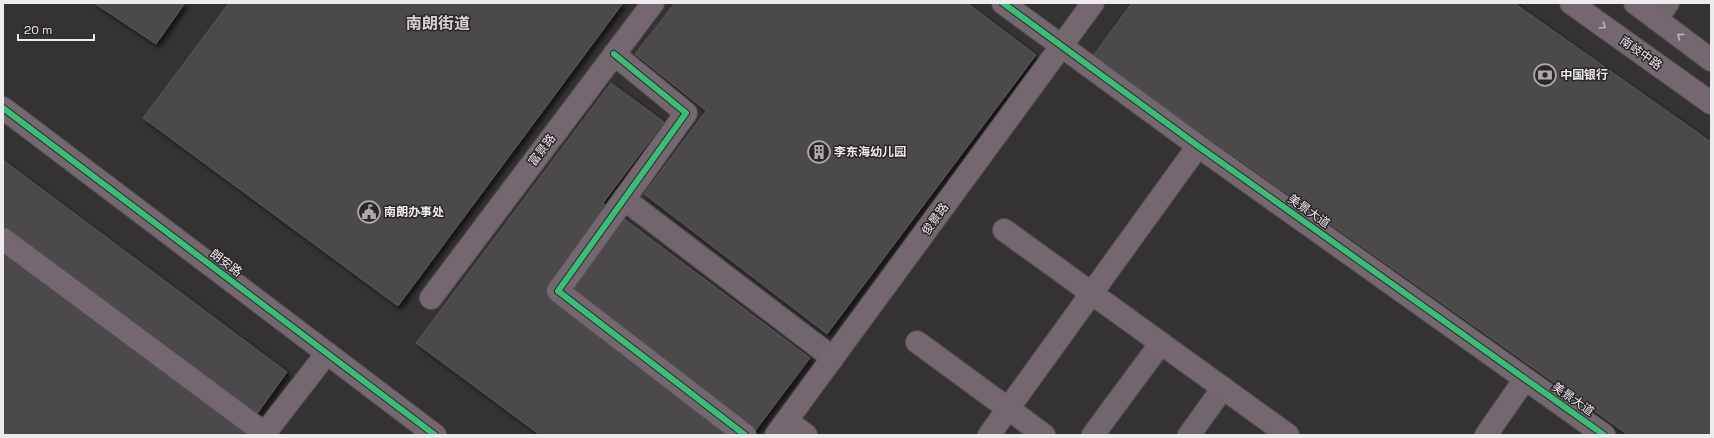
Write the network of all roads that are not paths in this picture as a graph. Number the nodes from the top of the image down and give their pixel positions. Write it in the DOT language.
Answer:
graph roads {
  1 [pos="652,3"];
  2 [pos="1003,3"];
  3 [pos="1093,3"];
  4 [pos="1571,3"];
  5 [pos="1635,3"];
  6 [pos="1662,11"];
  7 [pos="1062,46"];
  8 [pos="614,54"];
  9 [pos="1711,60"];
  10 [pos="1711,103"];
  11 [pos="3,108"];
  12 [pos="1198,146"];
  13 [pos="624,199"];
  14 [pos="1004,230"];
  15 [pos="3,239"];
  16 [pos="1091,293"];
  17 [pos="431,298"];
  18 [pos="917,342"];
  19 [pos="1161,343"];
  20 [pos="326,353"];
  21 [pos="833,358"];
  22 [pos="1525,379"];
  23 [pos="1223,388"];
  24 [pos="1008,409"];
  25 [pos="781,428"];
  26 [pos="265,434"];
  27 [pos="435,435"];
  28 [pos="745,435"];
  29 [pos="806,435"];
  30 [pos="989,435"];
  31 [pos="1044,435"];
  32 [pos="1093,435"];
  33 [pos="1189,435"];
  34 [pos="1288,435"];
  35 [pos="1486,435"];
  36 [pos="1604,435"];
  1 -- 8 [label="street, 富景路"];
  2 -- 7 [label="street, 美景大道"];
  3 -- 7 [label="street, 俊景路"];
  4 -- 10 [label="street, 南岐中路, one-way"];
  5 -- 6 [label="street"];
  9 -- 6 [label="street, one-way"];
  7 -- 12 [label="street, 美景大道"];
  7 -- 21 [label="street, 俊景路"];
  8 -- 13 [label="street"];
  8 -- 17 [label="street, 富景路"];
  11 -- 20 [label="street, 朗安路"];
  12 -- 16 [label="street"];
  12 -- 22 [label="street, 美景大道"];
  13 -- 21 [label="street"];
  13 -- 28 [label="street"];
  14 -- 16 [label="street"];
  15 -- 26 [label="street"];
  16 -- 19 [label="street"];
  16 -- 24 [label="street"];
  18 -- 24 [label="street"];
  19 -- 23 [label="street"];
  19 -- 32 [label="street"];
  20 -- 26 [label="street"];
  20 -- 27 [label="street, 朗安路"];
  21 -- 25 [label="street, 俊景路"];
  22 -- 35 [label="street"];
  22 -- 36 [label="street, 美景大道"];
  23 -- 33 [label="street"];
  23 -- 34 [label="street"];
  24 -- 30 [label="street"];
  24 -- 31 [label="street"];
  25 -- 29 [label="street"];
}
